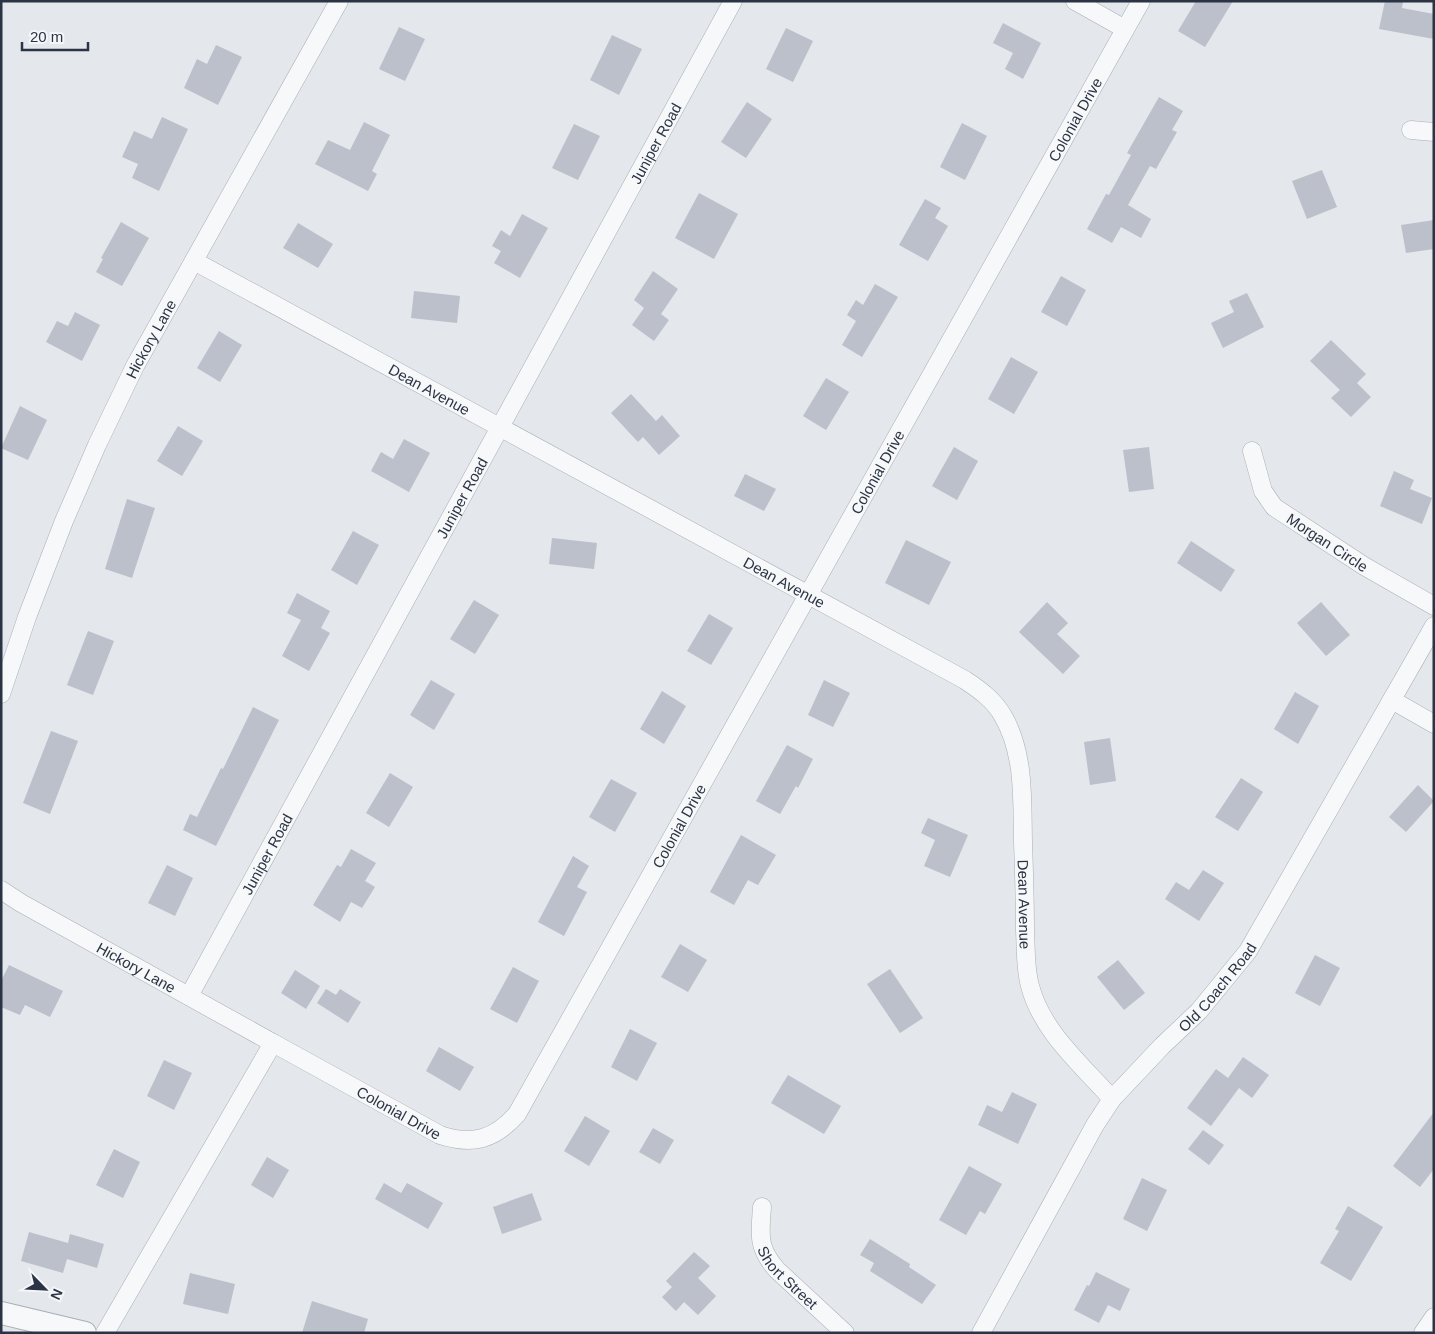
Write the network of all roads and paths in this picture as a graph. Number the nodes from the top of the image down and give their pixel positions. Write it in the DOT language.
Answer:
graph roads {
  1 [pos="339,1"];
  2 [pos="733,1"];
  3 [pos="1075,1"];
  4 [pos="1141,1"];
  5 [pos="1125,29"];
  6 [pos="1412,130"];
  7 [pos="1434,132"];
  8 [pos="194,261"];
  9 [pos="500,427"];
  10 [pos="1252,451"];
  11 [pos="809,595"];
  12 [pos="1434,606"];
  13 [pos="1434,626"];
  14 [pos="1,694"];
  15 [pos="1392,700"];
  16 [pos="1434,724"];
  17 [pos="1,890"];
  18 [pos="189,996"];
  19 [pos="273,1043"];
  20 [pos="1112,1099"];
  21 [pos="762,1207"];
  22 [pos="1,1313"];
  23 [pos="1434,1317"];
  24 [pos="85,1333"];
  25 [pos="105,1333"];
  26 [pos="845,1333"];
  27 [pos="981,1333"];
  28 [pos="1423,1333"];
  1 -- 8 [label="street, Hickory Lane"];
  2 -- 9 [label="street, Juniper Road"];
  3 -- 5 [label="street"];
  4 -- 5 [label="street, Colonial Drive"];
  5 -- 11 [label="street, Colonial Drive"];
  6 -- 7 [label="street"];
  8 -- 9 [label="street, Dean Avenue"];
  8 -- 14 [label="street, Hickory Lane"];
  9 -- 11 [label="street, Dean Avenue"];
  9 -- 18 [label="street, Juniper Road"];
  10 -- 12 [label="street, Morgan Circle"];
  11 -- 19 [label="street, Colonial Drive"];
  11 -- 20 [label="street, Dean Avenue"];
  13 -- 15 [label="street, Old Coach Road"];
  15 -- 16 [label="street"];
  15 -- 20 [label="street, Old Coach Road"];
  17 -- 18 [label="street, Hickory Lane"];
  18 -- 19 [label="street, Hickory Lane"];
  19 -- 25 [label="street"];
  20 -- 27 [label="street, Old Coach Road"];
  21 -- 26 [label="street, Short Street"];
  22 -- 24 [label="street"];
  23 -- 28 [label="street"];
}
